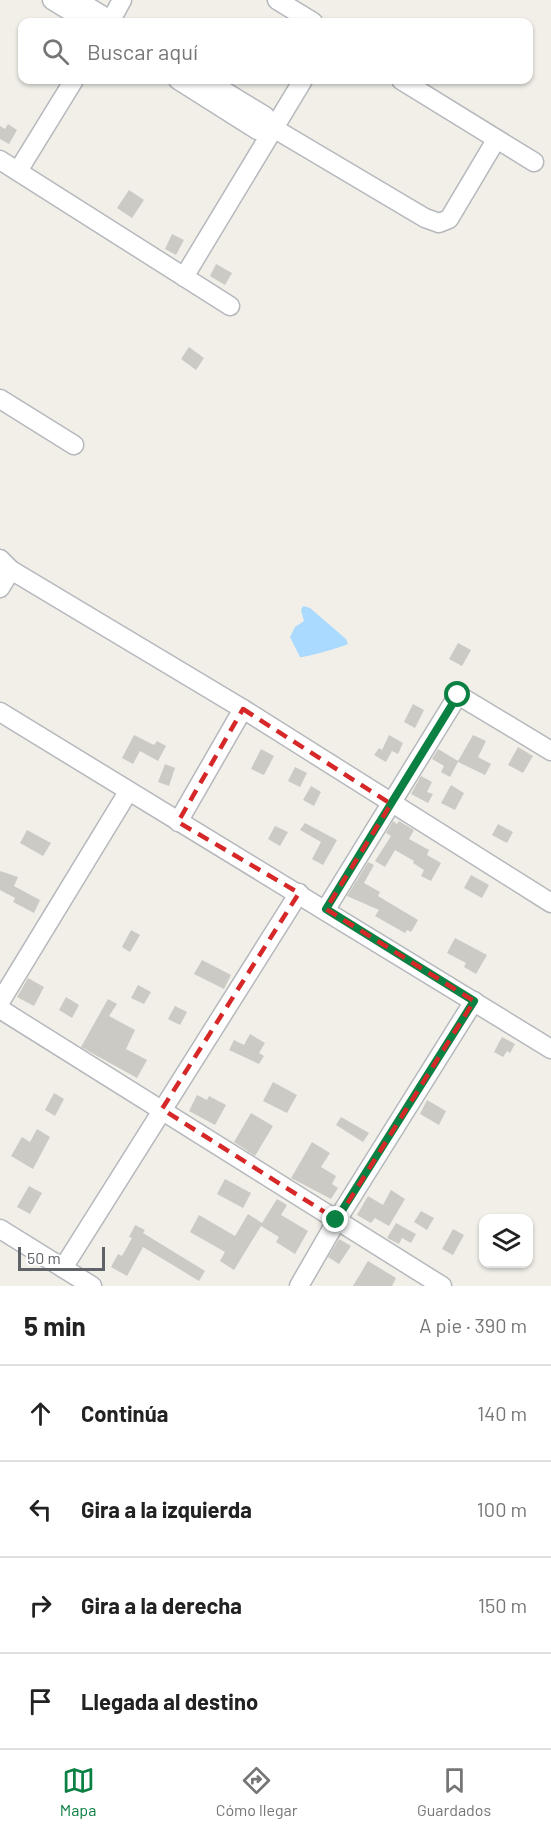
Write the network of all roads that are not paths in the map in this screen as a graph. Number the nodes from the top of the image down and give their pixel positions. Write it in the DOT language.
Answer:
graph roads {
  1 [pos="52,0"];
  2 [pos="77,0"];
  3 [pos="122,0"];
  4 [pos="278,0"];
  5 [pos="81,18"];
  6 [pos="105,18"];
  7 [pos="113,18"];
  8 [pos="307,18"];
  9 [pos="72,84"];
  10 [pos="184,84"];
  11 [pos="213,84"];
  12 [pos="301,84"];
  13 [pos="407,84"];
  14 [pos="275,129"];
  15 [pos="496,140"];
  16 [pos="0,160"];
  17 [pos="534,162"];
  18 [pos="18,171"];
  19 [pos="184,277"];
  20 [pos="230,306"];
  21 [pos="0,399"];
  22 [pos="74,445"];
  23 [pos="5,564"];
  24 [pos="0,588"];
  25 [pos="243,709"];
  26 [pos="0,712"];
  27 [pos="551,751"];
  28 [pos="128,792"];
  29 [pos="391,804"];
  30 [pos="178,822"];
  31 [pos="298,894"];
  32 [pos="551,903"];
  33 [pos="326,909"];
  34 [pos="474,1001"];
  35 [pos="0,1002"];
  36 [pos="0,1009"];
  37 [pos="549,1043"];
  38 [pos="162,1109"];
  39 [pos="336,1220"];
  40 [pos="0,1229"];
  41 [pos="63,1268"];
  42 [pos="92,1286"];
  43 [pos="299,1286"];
  44 [pos="442,1286"];
  1 -- 5 [label="street"];
  2 -- 6 [label="street"];
  3 -- 7 [label="street"];
  4 -- 8 [label="street"];
  9 -- 18 [label="street"];
  10 -- 14 [label="street"];
  11 -- 14 [label="street"];
  12 -- 14 [label="street"];
  13 -- 15 [label="street"];
  14 -- 15 [label="street"];
  14 -- 19 [label="street"];
  15 -- 17 [label="street"];
  16 -- 18 [label="street"];
  18 -- 19 [label="street"];
  19 -- 20 [label="street"];
  21 -- 22 [label="street"];
  23 -- 24 [label="street"];
  23 -- 25 [label="street"];
  25 -- 29 [label="street"];
  25 -- 30 [label="street"];
  26 -- 28 [label="street"];
  27 -- 29 [label="street"];
  28 -- 30 [label="street"];
  28 -- 35 [label="street"];
  29 -- 32 [label="street"];
  29 -- 33 [label="street"];
  30 -- 31 [label="street"];
  31 -- 33 [label="street"];
  31 -- 38 [label="street"];
  33 -- 34 [label="street"];
  34 -- 37 [label="street"];
  34 -- 39 [label="street"];
  36 -- 38 [label="street"];
  38 -- 39 [label="street"];
  38 -- 41 [label="street"];
  39 -- 43 [label="street"];
  39 -- 44 [label="street"];
  40 -- 41 [label="street"];
  41 -- 42 [label="street"];
}
